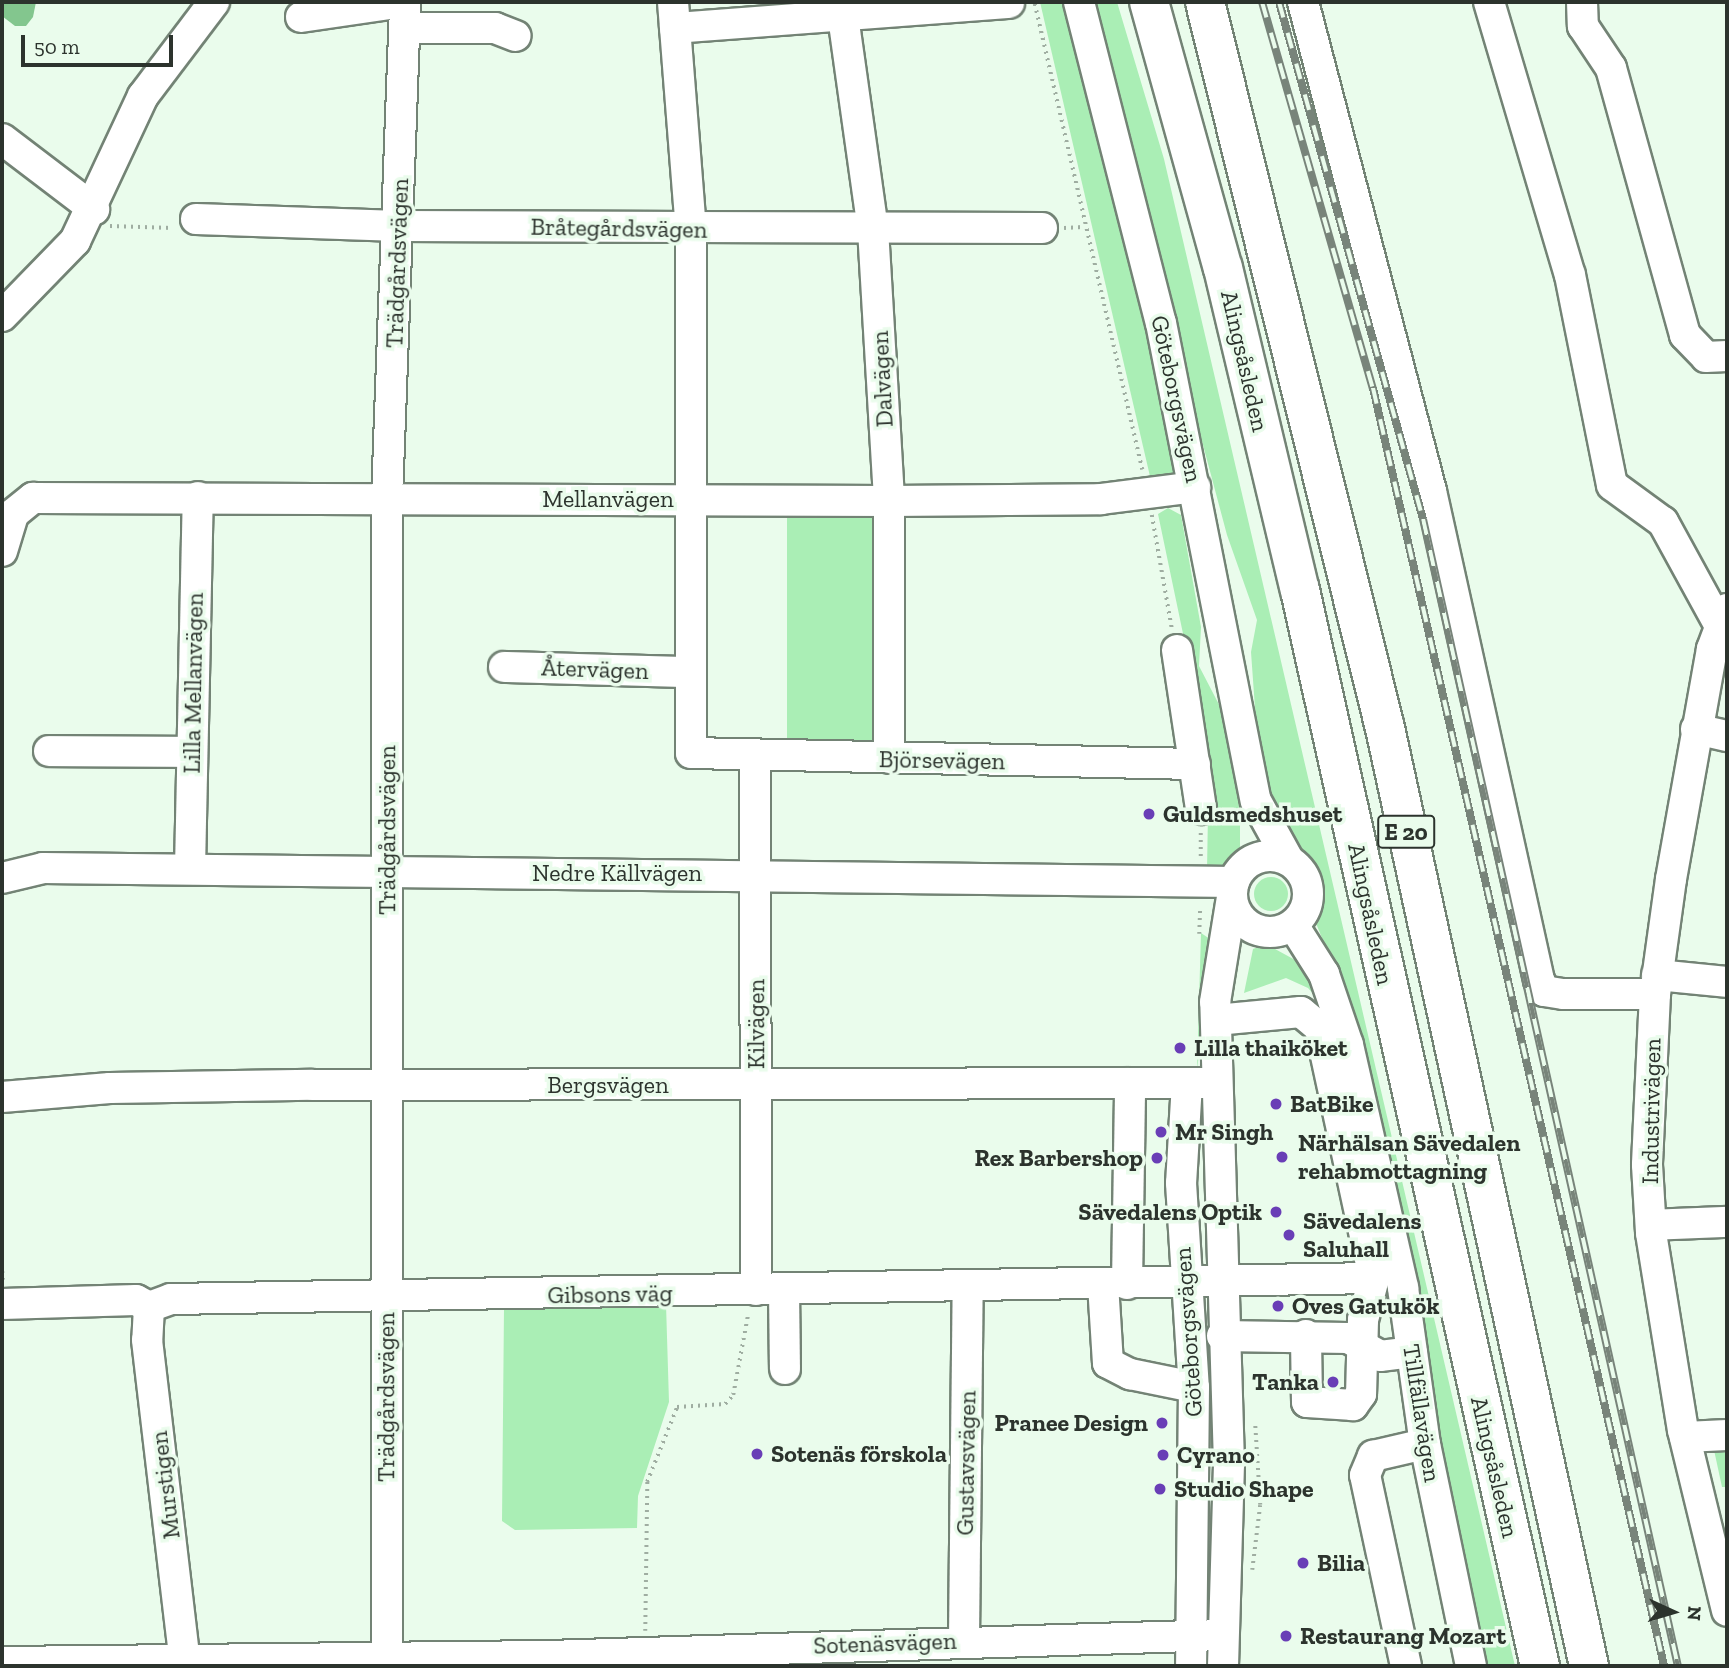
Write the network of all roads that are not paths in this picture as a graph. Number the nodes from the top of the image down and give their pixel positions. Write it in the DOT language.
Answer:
graph roads {
  1 [pos="214,2"];
  2 [pos="1022,2"];
  3 [pos="1079,2"];
  4 [pos="1149,2"];
  5 [pos="1205,2"];
  6 [pos="1303,2"];
  7 [pos="1489,2"];
  8 [pos="1582,2"];
  9 [pos="842,8"];
  10 [pos="405,10"];
  11 [pos="674,15"];
  12 [pos="300,17"];
  13 [pos="516,36"];
  14 [pos="2,139"];
  15 [pos="89,217"];
  16 [pos="196,219"];
  17 [pos="399,226"];
  18 [pos="1042,228"];
  19 [pos="691,229"];
  20 [pos="873,229"];
  21 [pos="2,316"];
  22 [pos="1727,356"];
  23 [pos="1195,487"];
  24 [pos="198,497"];
  25 [pos="387,498"];
  26 [pos="692,499"];
  27 [pos="889,501"];
  28 [pos="2,551"];
  29 [pos="1724,619"];
  30 [pos="1177,650"];
  31 [pos="504,667"];
  32 [pos="686,672"];
  33 [pos="1696,729"];
  34 [pos="1727,736"];
  35 [pos="49,751"];
  36 [pos="191,752"];
  37 [pos="755,758"];
  38 [pos="889,758"];
  39 [pos="1195,764"];
  40 [pos="1256,801"];
  41 [pos="1201,809"];
  42 [pos="1289,861"];
  43 [pos="191,869"];
  44 [pos="387,871"];
  45 [pos="756,873"];
  46 [pos="2,878"];
  47 [pos="1237,882"];
  48 [pos="1280,929"];
  49 [pos="1727,982"];
  50 [pos="1656,985"];
  51 [pos="1217,989"];
  52 [pos="1216,1020"];
  53 [pos="1130,1083"];
  54 [pos="1201,1083"];
  55 [pos="755,1084"];
  56 [pos="387,1086"];
  57 [pos="2,1097"];
  58 [pos="1727,1222"];
  59 [pos="1651,1225"];
  60 [pos="1374,1278"];
  61 [pos="1220,1280"];
  62 [pos="1187,1282"];
  63 [pos="1115,1284"];
  64 [pos="968,1286"];
  65 [pos="385,1298"];
  66 [pos="763,1298"];
  67 [pos="2,1304"];
  68 [pos="149,1307"];
  69 [pos="1306,1335"];
  70 [pos="1222,1336"];
  71 [pos="1361,1345"];
  72 [pos="1412,1352"];
  73 [pos="785,1369"];
  74 [pos="1194,1387"];
  75 [pos="1727,1435"];
  76 [pos="1685,1437"];
  77 [pos="1416,1446"];
  78 [pos="1727,1611"];
  79 [pos="1191,1635"];
  80 [pos="1223,1635"];
  81 [pos="964,1639"];
  82 [pos="387,1659"];
  83 [pos="548,1661"];
  84 [pos="2,1662"];
  85 [pos="185,1664"];
  86 [pos="1191,1666"];
  87 [pos="1223,1666"];
  88 [pos="1406,1666"];
  89 [pos="1456,1666"];
  90 [pos="1471,1666"];
  91 [pos="1540,1666"];
  92 [pos="1589,1666"];
  1 -- 15 [label="street"];
  2 -- 9 [label="street"];
  3 -- 23 [label="street, Göteborgsvägen"];
  4 -- 91 [label="highway, Alingsåsleden / E 20"];
  5 -- 92 [label="highway, E 20"];
  6 -- 50 [label="street"];
  7 -- 29 [label="street"];
  8 -- 22 [label="street"];
  9 -- 11 [label="street"];
  9 -- 20 [label="street, Dalvägen"];
  10 -- 12 [label="street"];
  10 -- 13 [label="street"];
  10 -- 17 [label="street, Trädgårdsvägen"];
  11 -- 19 [label="street"];
  14 -- 15 [label="street"];
  15 -- 21 [label="street"];
  16 -- 17 [label="street, Bråtegårdsvägen"];
  17 -- 19 [label="street, Bråtegårdsvägen"];
  17 -- 25 [label="street, Trädgårdsvägen"];
  18 -- 20 [label="street, Bråtegårdsvägen"];
  19 -- 20 [label="street, Bråtegårdsvägen"];
  19 -- 26 [label="street"];
  20 -- 27 [label="street, Dalvägen"];
  23 -- 27 [label="street, Mellanvägen"];
  23 -- 40 [label="street, Göteborgsvägen"];
  24 -- 25 [label="street, Mellanvägen"];
  24 -- 28 [label="street, Mellanvägen"];
  24 -- 36 [label="street, Lilla Mellanvägen"];
  25 -- 26 [label="street, Mellanvägen"];
  25 -- 44 [label="street, Trädgårdsvägen"];
  26 -- 27 [label="street, Mellanvägen"];
  26 -- 32 [label="street"];
  27 -- 38 [label="street, Dalvägen"];
  29 -- 33 [label="street, Industrivägen"];
  30 -- 39 [label="street"];
  31 -- 32 [label="street, Återvägen"];
  32 -- 37 [label="street, Björsevägen"];
  33 -- 34 [label="street"];
  33 -- 50 [label="street, Industrivägen"];
  35 -- 36 [label="street"];
  36 -- 43 [label="street, Lilla Mellanvägen"];
  37 -- 38 [label="street, Björsevägen"];
  37 -- 45 [label="street, Kilvägen"];
  38 -- 39 [label="street, Björsevägen"];
  39 -- 41 [label="street"];
  40 -- 42 [label="street, Göteborgsvägen"];
  40 -- 47 [label="street, Göteborgsvägen"];
  42 -- 47 [label="street"];
  42 -- 48 [label="street"];
  43 -- 44 [label="street, Nedre Källvägen"];
  43 -- 46 [label="street, Nedre Källvägen"];
  44 -- 45 [label="street, Nedre Källvägen"];
  44 -- 56 [label="street, Trädgårdsvägen"];
  45 -- 47 [label="street, Nedre Källvägen"];
  45 -- 55 [label="street, Kilvägen"];
  47 -- 48 [label="street"];
  47 -- 51 [label="street, Göteborgsvägen"];
  48 -- 51 [label="street, Göteborgsvägen"];
  48 -- 72 [label="street, Tillfällavägen"];
  49 -- 50 [label="street"];
  50 -- 59 [label="street, Industrivägen"];
  51 -- 52 [label="street, Göteborgsvägen"];
  52 -- 54 [label="street, Göteborgsvägen"];
  52 -- 60 [label="street"];
  53 -- 54 [label="street, Bergsvägen"];
  53 -- 55 [label="street, Bergsvägen"];
  53 -- 63 [label="street"];
  54 -- 61 [label="street, Göteborgsvägen"];
  54 -- 62 [label="street, Göteborgsvägen"];
  55 -- 56 [label="street, Bergsvägen"];
  55 -- 66 [label="street, Kilvägen"];
  56 -- 57 [label="street, Bergsvägen"];
  56 -- 65 [label="street, Trädgårdsvägen"];
  58 -- 59 [label="street"];
  59 -- 76 [label="street, Industrivägen"];
  60 -- 61 [label="street, Gibsons väg"];
  60 -- 71 [label="street"];
  61 -- 62 [label="street, Gibsons väg"];
  61 -- 70 [label="street, Göteborgsvägen"];
  62 -- 63 [label="street, Gibsons väg"];
  62 -- 74 [label="street, Göteborgsvägen"];
  63 -- 64 [label="street, Gibsons väg"];
  63 -- 74 [label="street"];
  64 -- 66 [label="street, Gibsons väg"];
  64 -- 81 [label="street, Gustavsvägen"];
  65 -- 66 [label="street, Gibsons väg"];
  65 -- 68 [label="street, Gibsons väg"];
  65 -- 82 [label="street, Trädgårdsvägen"];
  66 -- 73 [label="street, Kilvägen"];
  67 -- 68 [label="street, Gibsons väg"];
  68 -- 85 [label="street, Murstigen"];
  69 -- 70 [label="street, Göteborgsvägen"];
  69 -- 71 [label="street, Göteborgsvägen"];
  69 -- 71 [label="street"];
  70 -- 80 [label="street, Göteborgsvägen"];
  71 -- 72 [label="street, Göteborgsvägen"];
  72 -- 77 [label="street, Tillfällavägen"];
  74 -- 79 [label="street, Göteborgsvägen"];
  75 -- 76 [label="street"];
  76 -- 78 [label="street, Industrivägen"];
  77 -- 88 [label="street"];
  77 -- 89 [label="street"];
  77 -- 90 [label="street, Tillfällavägen"];
  79 -- 80 [label="street, Sotenäsvägen"];
  79 -- 81 [label="street, Sotenäsvägen"];
  79 -- 86 [label="street, Göteborgsvägen"];
  80 -- 87 [label="street, Göteborgsvägen"];
  81 -- 83 [label="street, Sotenäsvägen"];
  82 -- 83 [label="street, Sotenäsvägen"];
  82 -- 85 [label="street, Sotenäsvägen"];
  84 -- 85 [label="street, Sotenäsvägen"];
}
